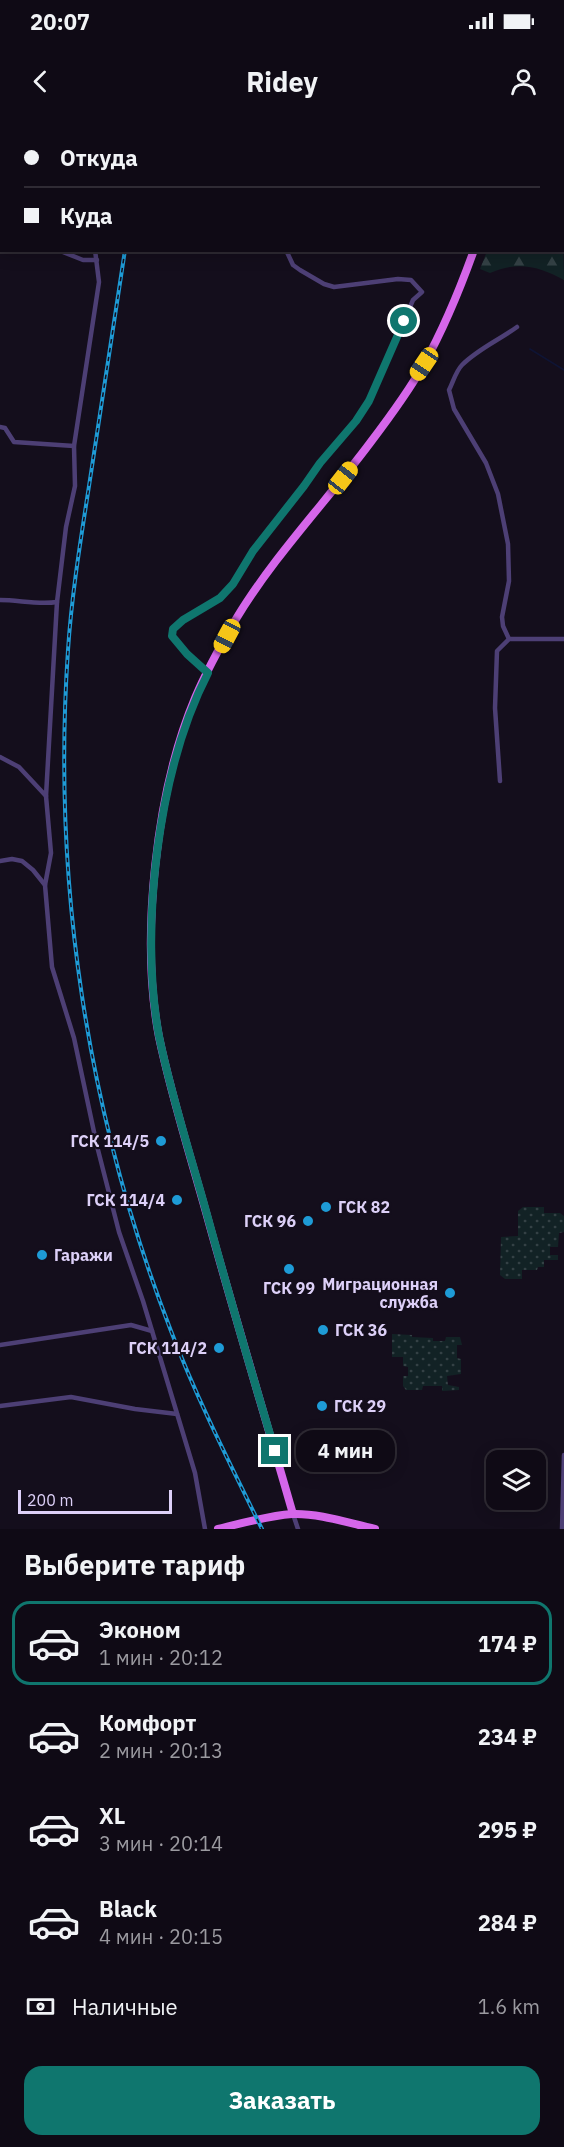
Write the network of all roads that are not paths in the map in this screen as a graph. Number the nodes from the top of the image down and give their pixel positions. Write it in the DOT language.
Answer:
graph roads {
  1 [pos="63,252"];
  2 [pos="95,252"];
  3 [pos="287,252"];
  4 [pos="473,252"];
  5 [pos="97,260"];
  6 [pos="517,327"];
  7 [pos="0,426"];
  8 [pos="74,446"];
  9 [pos="0,600"];
  10 [pos="57,602"];
  11 [pos="509,639"];
  12 [pos="564,639"];
  13 [pos="208,673"];
  14 [pos="0,757"];
  15 [pos="500,781"];
  16 [pos="46,796"];
  17 [pos="0,861"];
  18 [pos="45,885"];
  19 [pos="152,1331"];
  20 [pos="0,1345"];
  21 [pos="0,1406"];
  22 [pos="177,1414"];
  23 [pos="564,1455"];
  24 [pos="293,1514"];
  25 [pos="205,1529"];
  26 [pos="218,1529"];
  27 [pos="298,1529"];
  28 [pos="375,1529"];
  29 [pos="562,1529"];
  1 -- 5 [label="street"];
  2 -- 5 [label="street"];
  3 -- 13 [label="street"];
  4 -- 13 [label="main road"];
  5 -- 8 [label="street"];
  6 -- 11 [label="street"];
  7 -- 8 [label="street"];
  8 -- 10 [label="street"];
  9 -- 10 [label="street"];
  10 -- 16 [label="street"];
  11 -- 12 [label="street"];
  11 -- 15 [label="street"];
  13 -- 24 [label="main road"];
  14 -- 16 [label="street"];
  16 -- 18 [label="street"];
  17 -- 18 [label="street"];
  18 -- 19 [label="street"];
  19 -- 20 [label="street"];
  19 -- 22 [label="street"];
  21 -- 22 [label="street"];
  22 -- 25 [label="street"];
  23 -- 29 [label="street"];
  24 -- 26 [label="main road"];
  24 -- 27 [label="street"];
  24 -- 28 [label="main road"];
}
